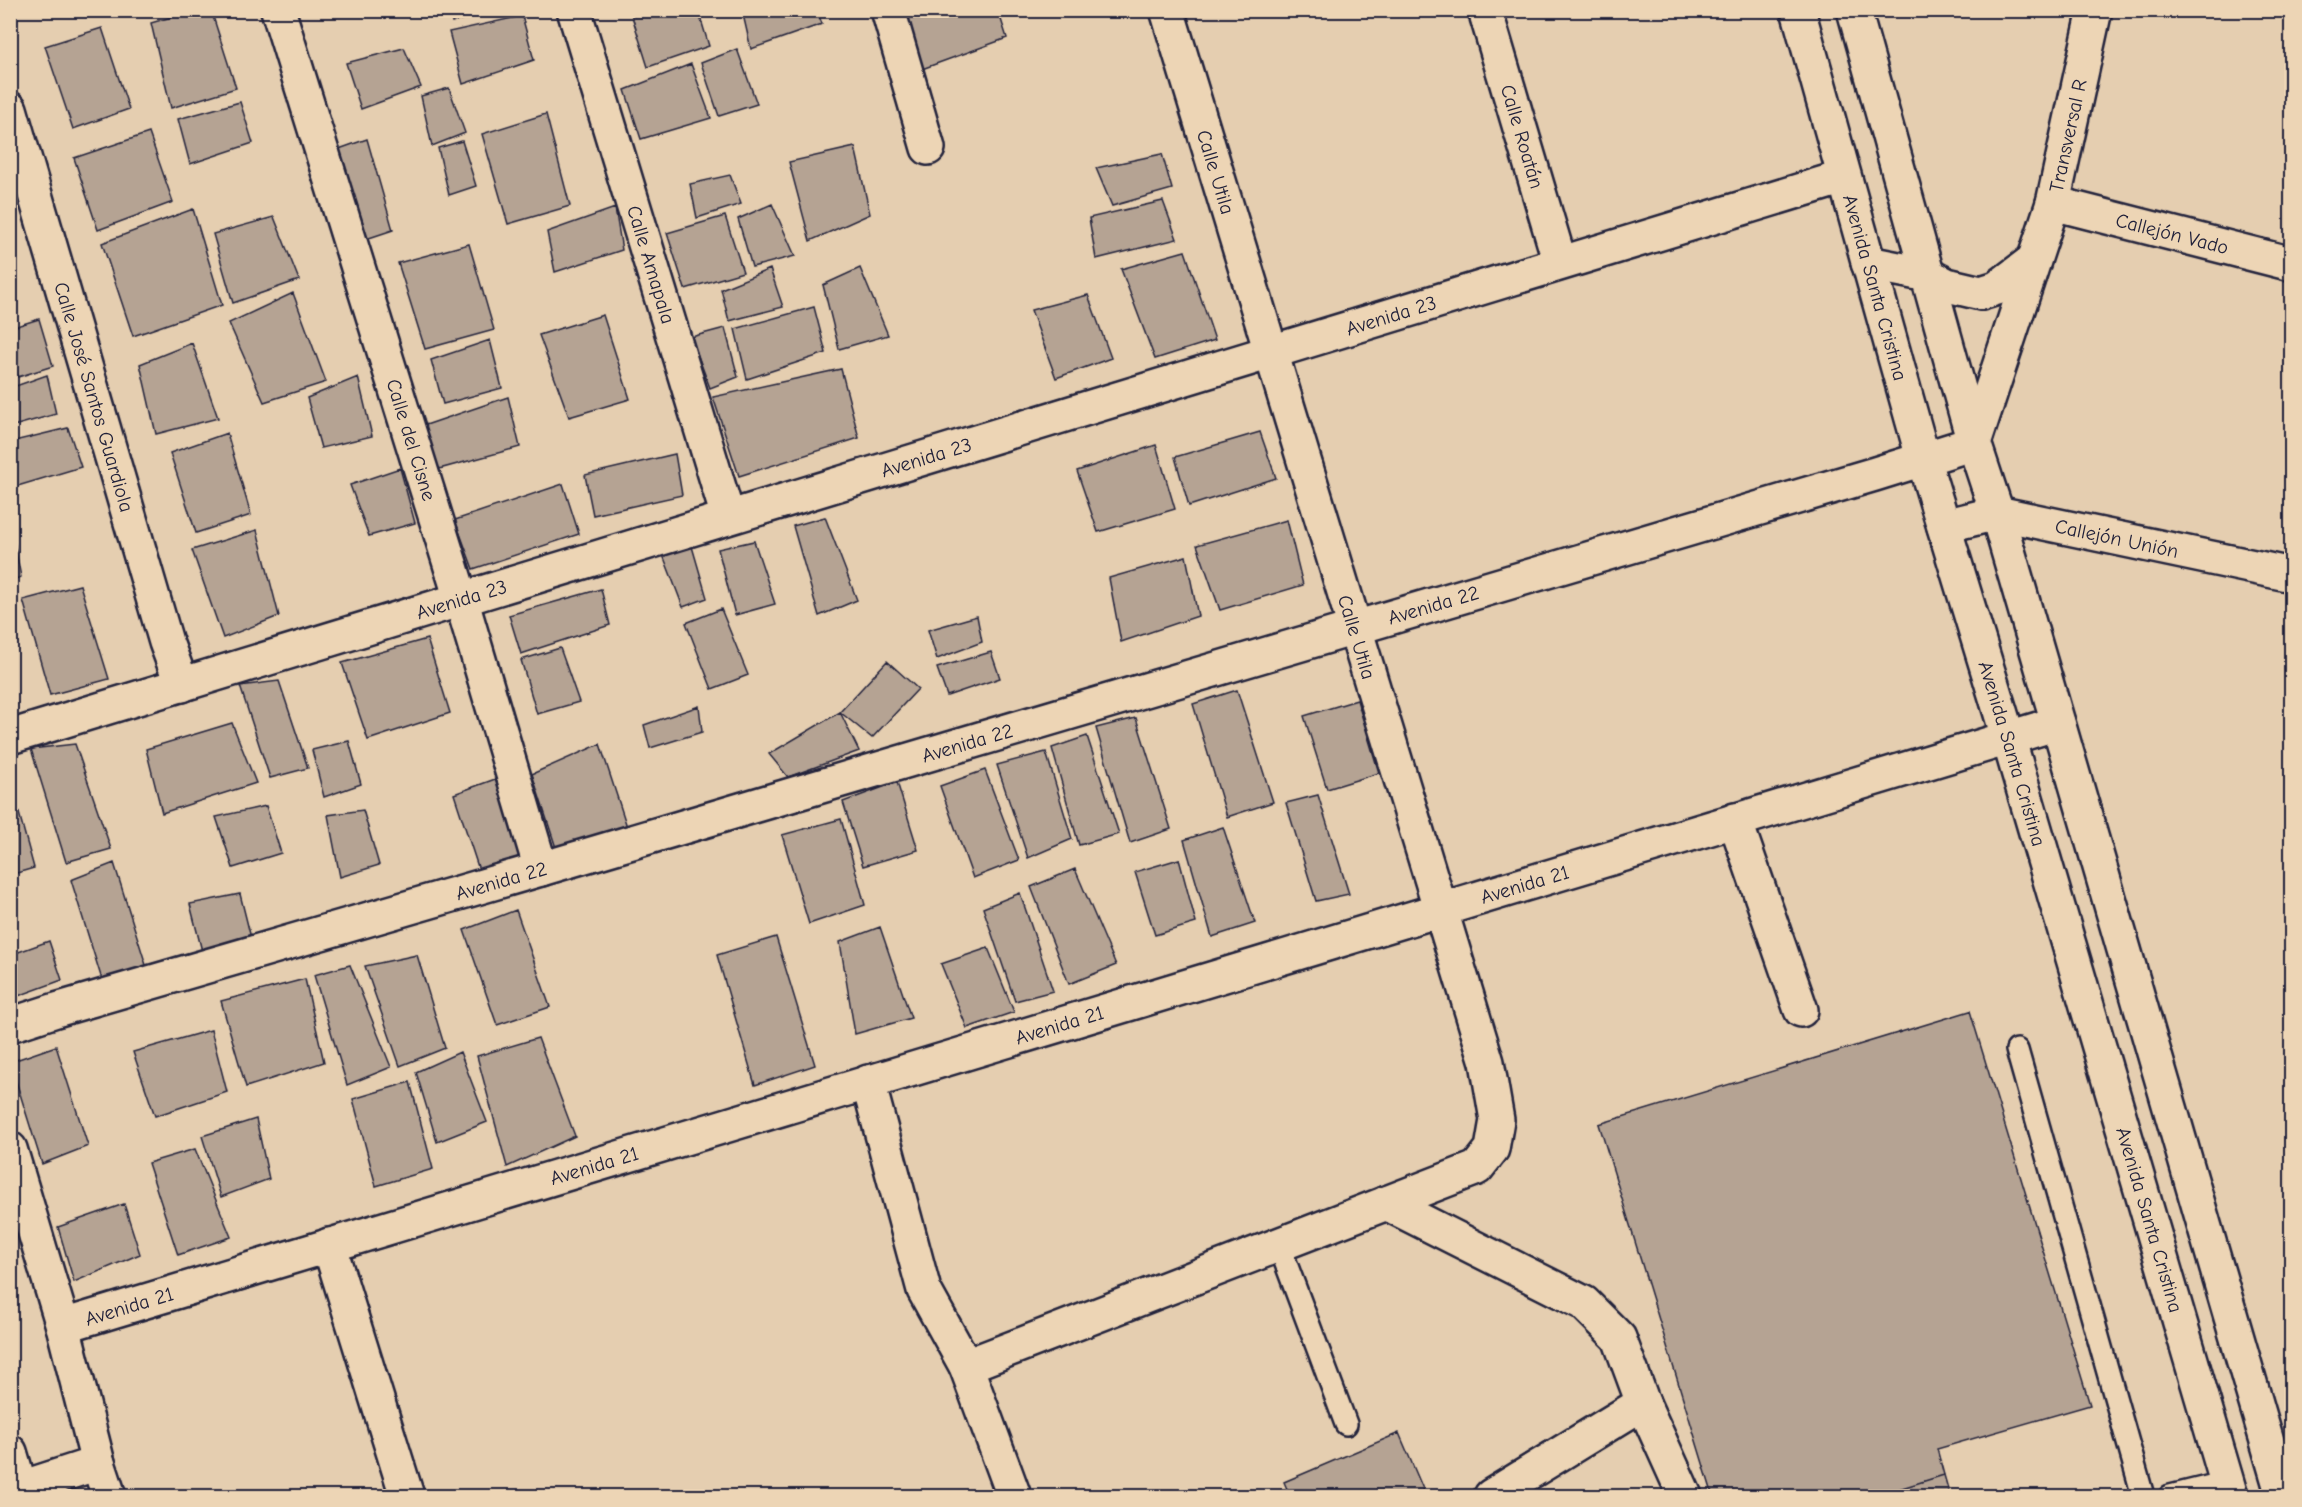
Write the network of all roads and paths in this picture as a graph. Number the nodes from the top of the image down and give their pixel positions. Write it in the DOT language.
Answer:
graph roads {
  1 [pos="278,10"];
  2 [pos="574,10"];
  3 [pos="888,10"];
  4 [pos="1167,10"];
  5 [pos="1485,10"];
  6 [pos="1798,10"];
  7 [pos="1854,10"];
  8 [pos="2095,10"];
  9 [pos="10,109"];
  10 [pos="928,148"];
  11 [pos="1844,177"];
  12 [pos="2053,203"];
  13 [pos="2034,260"];
  14 [pos="1560,263"];
  15 [pos="1868,263"];
  16 [pos="2292,264"];
  17 [pos="1928,275"];
  18 [pos="1270,352"];
  19 [pos="1974,443"];
  20 [pos="1923,458"];
  21 [pos="1997,513"];
  22 [pos="728,517"];
  23 [pos="1944,526"];
  24 [pos="2292,574"];
  25 [pos="461,599"];
  26 [pos="1354,627"];
  27 [pos="182,685"];
  28 [pos="2058,723"];
  29 [pos="10,737"];
  30 [pos="2008,737"];
  31 [pos="1735,820"];
  32 [pos="541,870"];
  33 [pos="1440,909"];
  34 [pos="1801,1010"];
  35 [pos="10,1026"];
  36 [pos="2017,1050"];
  37 [pos="868,1082"];
  38 [pos="10,1149"];
  39 [pos="1386,1203"];
  40 [pos="329,1245"];
  41 [pos="1280,1245"];
  42 [pos="63,1326"];
  43 [pos="966,1366"];
  44 [pos="1643,1403"];
  45 [pos="1346,1424"];
  46 [pos="10,1452"];
  47 [pos="98,1463"];
  48 [pos="2284,1483"];
  49 [pos="2229,1489"];
  50 [pos="22,1492"];
  51 [pos="109,1497"];
  52 [pos="407,1497"];
  53 [pos="1014,1497"];
  54 [pos="1491,1497"];
  55 [pos="1685,1497"];
  56 [pos="2143,1497"];
  57 [pos="2170,1497"];
  1 -- 25 [label="main road, Calle del Cisne"];
  2 -- 22 [label="main road, Calle Amapala"];
  3 -- 10 [label="main road"];
  4 -- 18 [label="main road, Calle Utila"];
  5 -- 14 [label="main road, Calle Roatán"];
  6 -- 11 [label="main road, Avenida Santa Cristina"];
  7 -- 17 [label="main road"];
  8 -- 12 [label="main road, Transversal R"];
  9 -- 27 [label="main road, Calle José Santos Guardiola"];
  11 -- 14 [label="main road, Avenida 23"];
  11 -- 15 [label="main road, Avenida Santa Cristina"];
  12 -- 13 [label="main road, Transversal R"];
  12 -- 16 [label="main road, Callejón Vado"];
  13 -- 17 [label="main road"];
  13 -- 19 [label="main road, Transversal R"];
  14 -- 18 [label="main road, Avenida 23"];
  15 -- 17 [label="main road"];
  15 -- 20 [label="main road, Avenida Santa Cristina"];
  17 -- 19 [label="main road"];
  18 -- 22 [label="main road, Avenida 23"];
  18 -- 26 [label="main road, Calle Utila"];
  19 -- 20 [label="main road"];
  19 -- 21 [label="main road"];
  20 -- 23 [label="main road, Avenida Santa Cristina"];
  20 -- 26 [label="main road, Avenida 22"];
  21 -- 23 [label="main road, Callejón Unión"];
  21 -- 24 [label="main road, Callejón Unión"];
  21 -- 28 [label="main road"];
  22 -- 25 [label="main road, Avenida 23"];
  23 -- 30 [label="main road, Avenida Santa Cristina"];
  25 -- 27 [label="main road, Avenida 23"];
  25 -- 32 [label="main road, Calle del Cisne"];
  26 -- 32 [label="main road, Avenida 22"];
  26 -- 33 [label="main road, Calle Utila"];
  27 -- 29 [label="main road, Avenida 23"];
  28 -- 30 [label="main road, Avenida 21"];
  28 -- 48 [label="main road"];
  30 -- 31 [label="main road, Avenida 21"];
  30 -- 49 [label="main road, Avenida Santa Cristina"];
  31 -- 33 [label="main road, Avenida 21"];
  31 -- 34 [label="main road"];
  32 -- 35 [label="main road, Avenida 22"];
  33 -- 37 [label="main road, Avenida 21"];
  33 -- 39 [label="main road, Calle Utila"];
  36 -- 56 [label="lane"];
  37 -- 40 [label="main road, Avenida 21"];
  37 -- 43 [label="main road"];
  38 -- 42 [label="main road"];
  39 -- 41 [label="main road, Calle Utila"];
  39 -- 44 [label="main road"];
  40 -- 42 [label="main road, Avenida 21"];
  40 -- 52 [label="main road"];
  41 -- 43 [label="main road, Calle Utila"];
  41 -- 45 [label="lane"];
  42 -- 47 [label="main road"];
  43 -- 53 [label="main road"];
  44 -- 54 [label="main road"];
  44 -- 55 [label="main road"];
  46 -- 50 [label="main road"];
  47 -- 50 [label="main road"];
  47 -- 51 [label="main road"];
  49 -- 57 [label="lane"];
}
